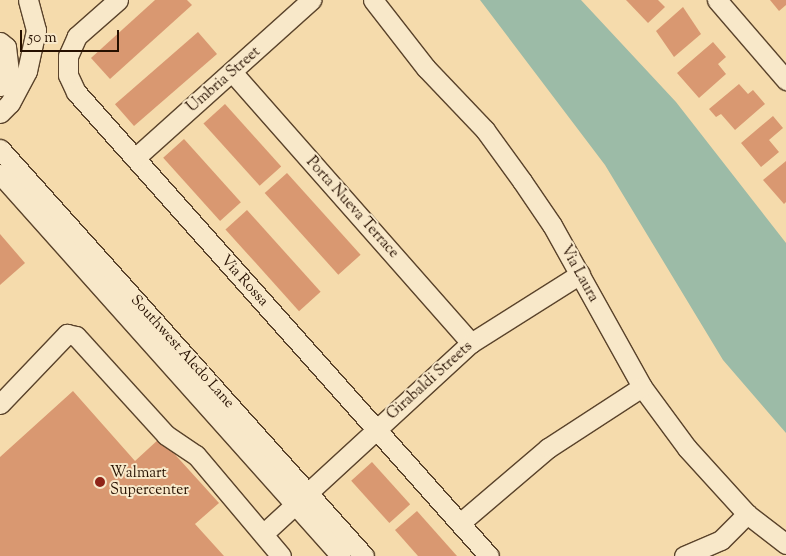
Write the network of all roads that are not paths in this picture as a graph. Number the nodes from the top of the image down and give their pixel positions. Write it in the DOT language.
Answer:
graph roads {
  1 [pos="118,0"];
  2 [pos="311,0"];
  3 [pos="373,0"];
  4 [pos="717,0"];
  5 [pos="30,1"];
  6 [pos="3,46"];
  7 [pos="32,48"];
  8 [pos="233,73"];
  9 [pos="786,80"];
  10 [pos="0,86"];
  11 [pos="0,113"];
  12 [pos="0,149"];
  13 [pos="134,158"];
  14 [pos="0,174"];
  15 [pos="580,274"];
  16 [pos="471,343"];
  17 [pos="642,387"];
  18 [pos="0,404"];
  19 [pos="376,429"];
  20 [pos="301,499"];
  21 [pos="747,514"];
  22 [pos="460,523"];
  23 [pos="263,534"];
  24 [pos="786,544"];
  25 [pos="281,556"];
  26 [pos="341,556"];
  27 [pos="364,556"];
  28 [pos="489,556"];
  29 [pos="684,556"];
  1 -- 13 [label="street, Via Rossa"];
  2 -- 8 [label="street, Umbria Street"];
  3 -- 15 [label="street, Via Laura"];
  4 -- 9 [label="street"];
  5 -- 7 [label="street"];
  6 -- 7 [label="street"];
  6 -- 10 [label="street"];
  7 -- 11 [label="street"];
  8 -- 13 [label="street, Umbria Street"];
  8 -- 16 [label="street, Porta Nueva Terrace"];
  12 -- 20 [label="street, Southwest Aledo Lane"];
  13 -- 19 [label="street, Via Rossa"];
  14 -- 20 [label="street, Southwest Aledo Lane"];
  15 -- 16 [label="street, Girabaldi Streets"];
  15 -- 17 [label="street, Via Laura"];
  16 -- 19 [label="street, Girabaldi Streets"];
  17 -- 21 [label="street, Via Laura"];
  17 -- 22 [label="street"];
  18 -- 23 [label="street"];
  19 -- 20 [label="street, Girabaldi Streets"];
  19 -- 22 [label="street, Via Rossa"];
  20 -- 23 [label="street, Girabaldi Streets"];
  20 -- 26 [label="street, Southwest Aledo Lane"];
  20 -- 27 [label="street, Southwest Aledo Lane"];
  21 -- 24 [label="street, Via Laura"];
  21 -- 29 [label="street"];
  22 -- 28 [label="street, Via Rossa"];
  23 -- 25 [label="street"];
}
